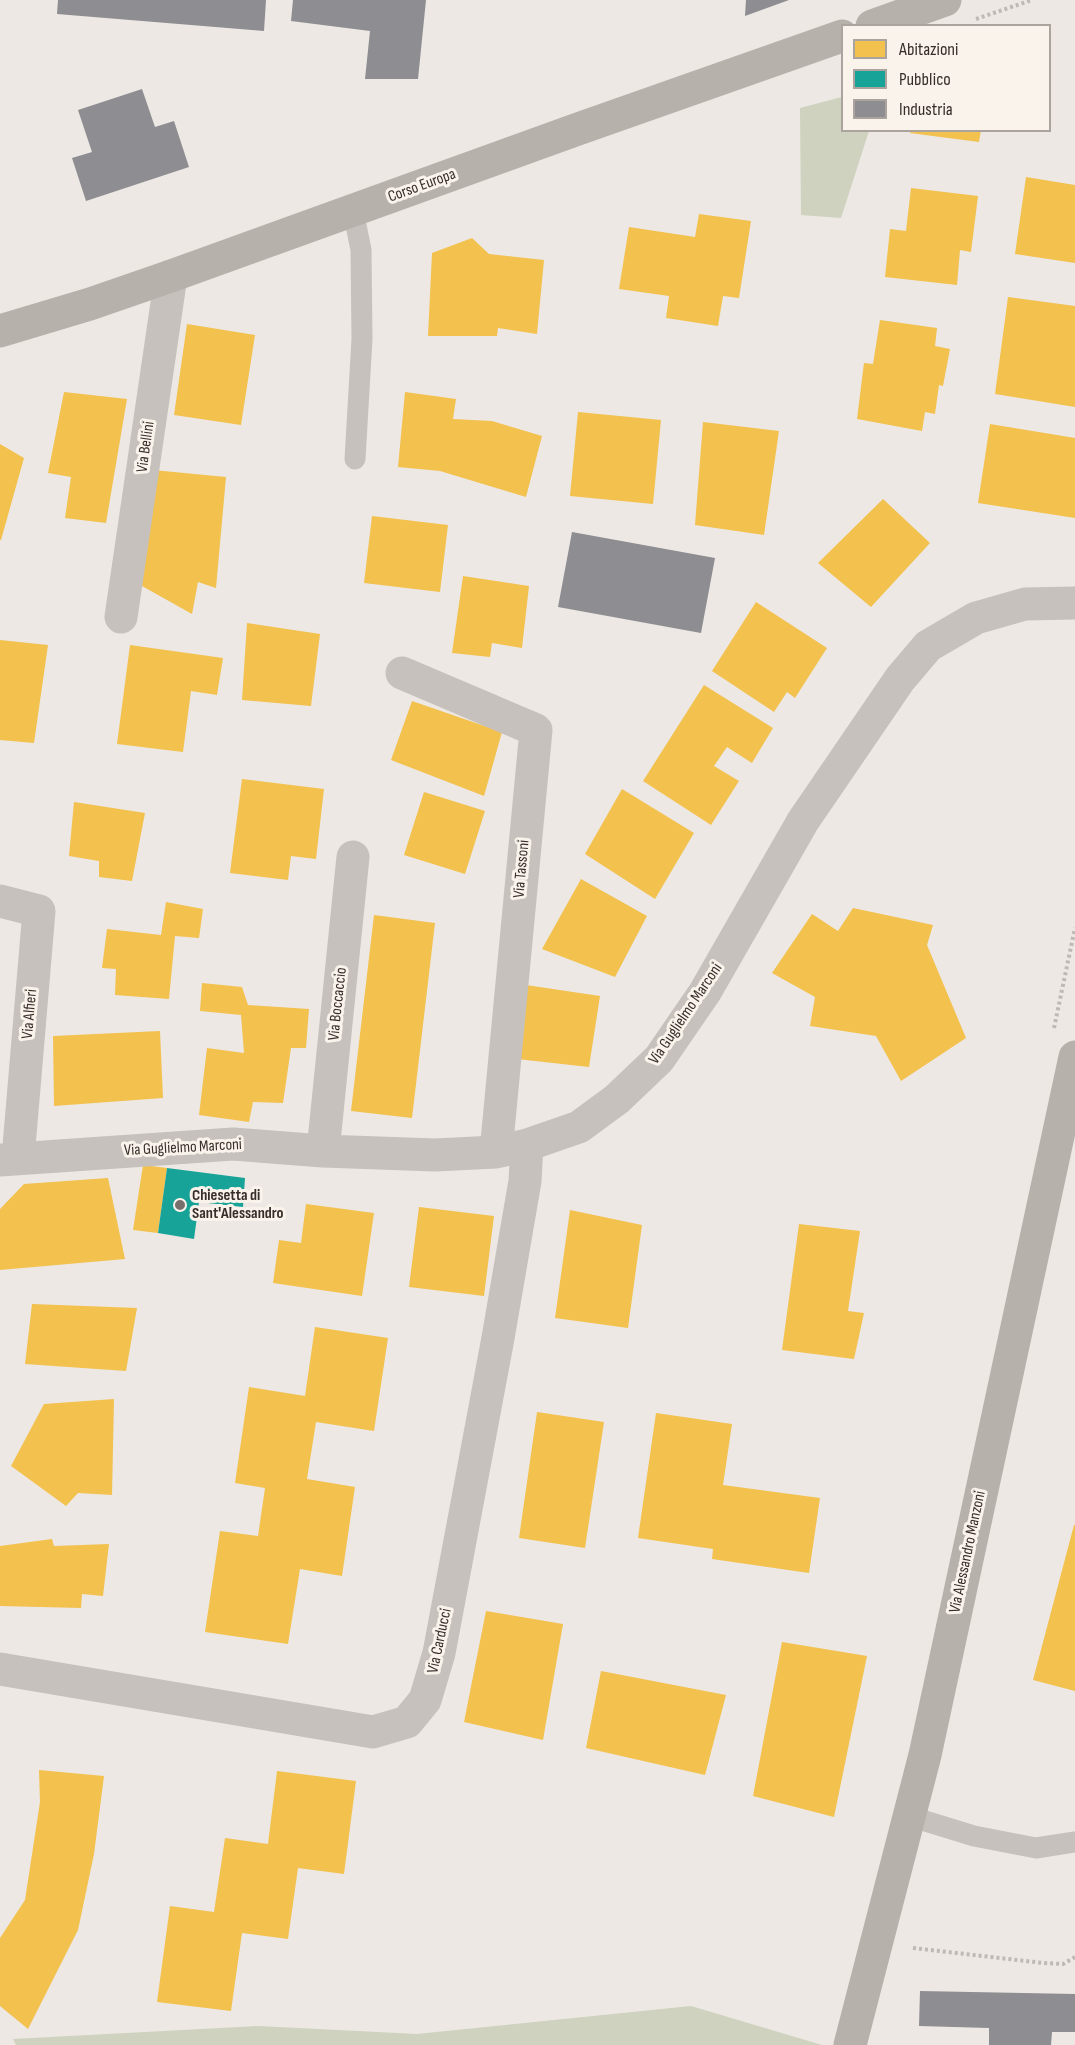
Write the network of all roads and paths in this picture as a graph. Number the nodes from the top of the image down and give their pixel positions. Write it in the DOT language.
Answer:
graph roads {
  1 [pos="945,0"];
  2 [pos="1032,0"];
  3 [pos="969,22"];
  4 [pos="878,24"];
  5 [pos="841,37"];
  6 [pos="353,210"];
  7 [pos="171,276"];
  8 [pos="0,332"];
  9 [pos="355,459"];
  10 [pos="1075,603"];
  11 [pos="121,617"];
  12 [pos="402,673"];
  13 [pos="353,857"];
  14 [pos="0,901"];
  15 [pos="1075,1057"];
  16 [pos="512,1149"];
  17 [pos="323,1151"];
  18 [pos="9,1159"];
  19 [pos="0,1669"];
  20 [pos="909,1816"];
  21 [pos="1075,1842"];
  22 [pos="876,1944"];
  23 [pos="1075,1957"];
  24 [pos="850,2045"];
  1 -- 4 [label="street"];
  2 -- 3 [label="path"];
  5 -- 6 [label="street, Corso Europa"];
  6 -- 7 [label="street, Corso Europa"];
  6 -- 9 [label="lane"];
  7 -- 8 [label="street, Corso Europa"];
  7 -- 11 [label="street, Via Bellini"];
  10 -- 16 [label="street, Via Guglielmo Marconi"];
  12 -- 16 [label="street, Via Tassoni"];
  13 -- 17 [label="street, Via Boccaccio"];
  14 -- 18 [label="street, Via Alfieri"];
  15 -- 20 [label="street, Via Alessandro Manzoni"];
  16 -- 17 [label="street, Via Guglielmo Marconi"];
  16 -- 19 [label="street, Via Carducci"];
  17 -- 18 [label="street, Via Guglielmo Marconi"];
  20 -- 21 [label="lane"];
  20 -- 22 [label="street, Via Alessandro Manzoni"];
  22 -- 23 [label="path"];
  22 -- 24 [label="street, Via Alessandro Manzoni"];
}
